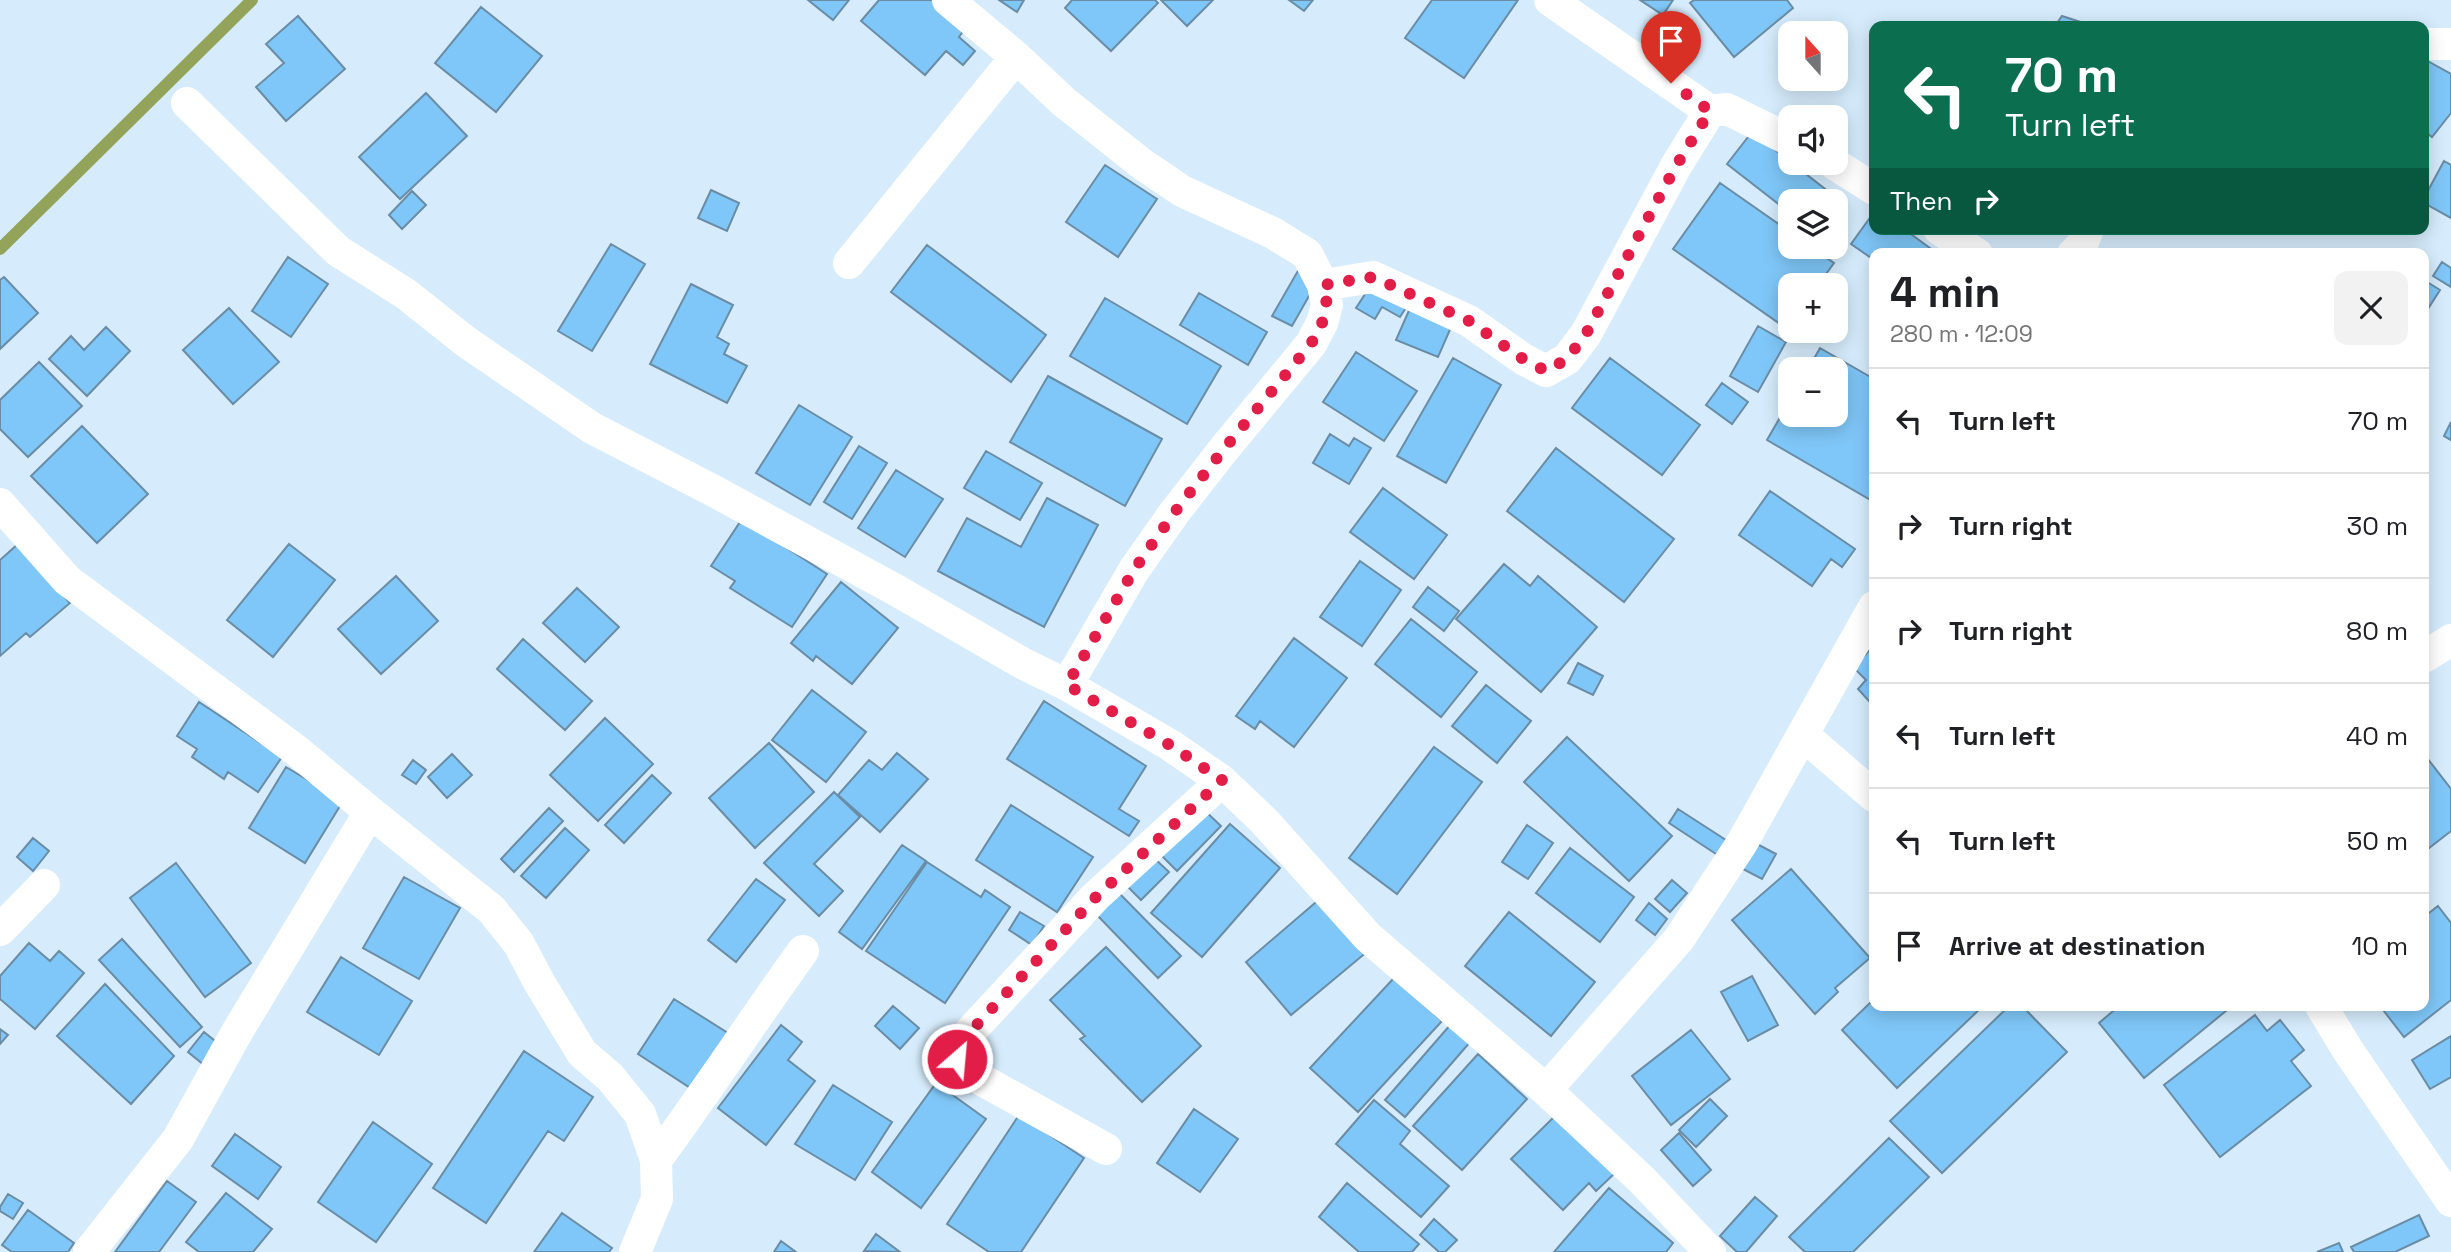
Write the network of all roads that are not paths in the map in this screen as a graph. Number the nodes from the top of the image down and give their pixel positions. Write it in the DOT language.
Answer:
graph roads {
  1 [pos="948,0"];
  2 [pos="1550,0"];
  3 [pos="2429,44"];
  4 [pos="2451,44"];
  5 [pos="1016,57"];
  6 [pos="187,103"];
  7 [pos="1710,111"];
  8 [pos="1778,134"];
  9 [pos="1848,173"];
  10 [pos="1869,186"];
  11 [pos="1948,235"];
  12 [pos="1968,248"];
  13 [pos="849,263"];
  14 [pos="1323,285"];
  15 [pos="0,504"];
  16 [pos="1869,616"];
  17 [pos="2451,640"];
  18 [pos="2429,654"];
  19 [pos="1067,685"];
  20 [pos="1803,735"];
  21 [pos="1222,780"];
  22 [pos="1869,792"];
  23 [pos="370,813"];
  24 [pos="44,885"];
  25 [pos="0,930"];
  26 [pos="803,951"];
  27 [pos="2324,1011"];
  28 [pos="1546,1090"];
  29 [pos="1106,1149"];
  30 [pos="656,1160"];
  31 [pos="2451,1201"];
  32 [pos="89,1252"];
  33 [pos="635,1252"];
  34 [pos="1710,1252"];
  1 -- 5 [label="street"];
  2 -- 7 [label="street"];
  3 -- 4 [label="street"];
  5 -- 13 [label="street"];
  5 -- 14 [label="street"];
  6 -- 19 [label="street"];
  7 -- 8 [label="street"];
  7 -- 14 [label="street"];
  9 -- 10 [label="street"];
  11 -- 12 [label="street"];
  14 -- 19 [label="street"];
  15 -- 23 [label="street"];
  16 -- 20 [label="street"];
  17 -- 18 [label="street"];
  19 -- 21 [label="street"];
  20 -- 22 [label="street"];
  20 -- 28 [label="street"];
  21 -- 28 [label="street"];
  21 -- 29 [label="street"];
  23 -- 30 [label="street"];
  23 -- 32 [label="street"];
  24 -- 25 [label="street"];
  26 -- 30 [label="street"];
  27 -- 31 [label="street"];
  28 -- 34 [label="street"];
  30 -- 33 [label="street"];
}
